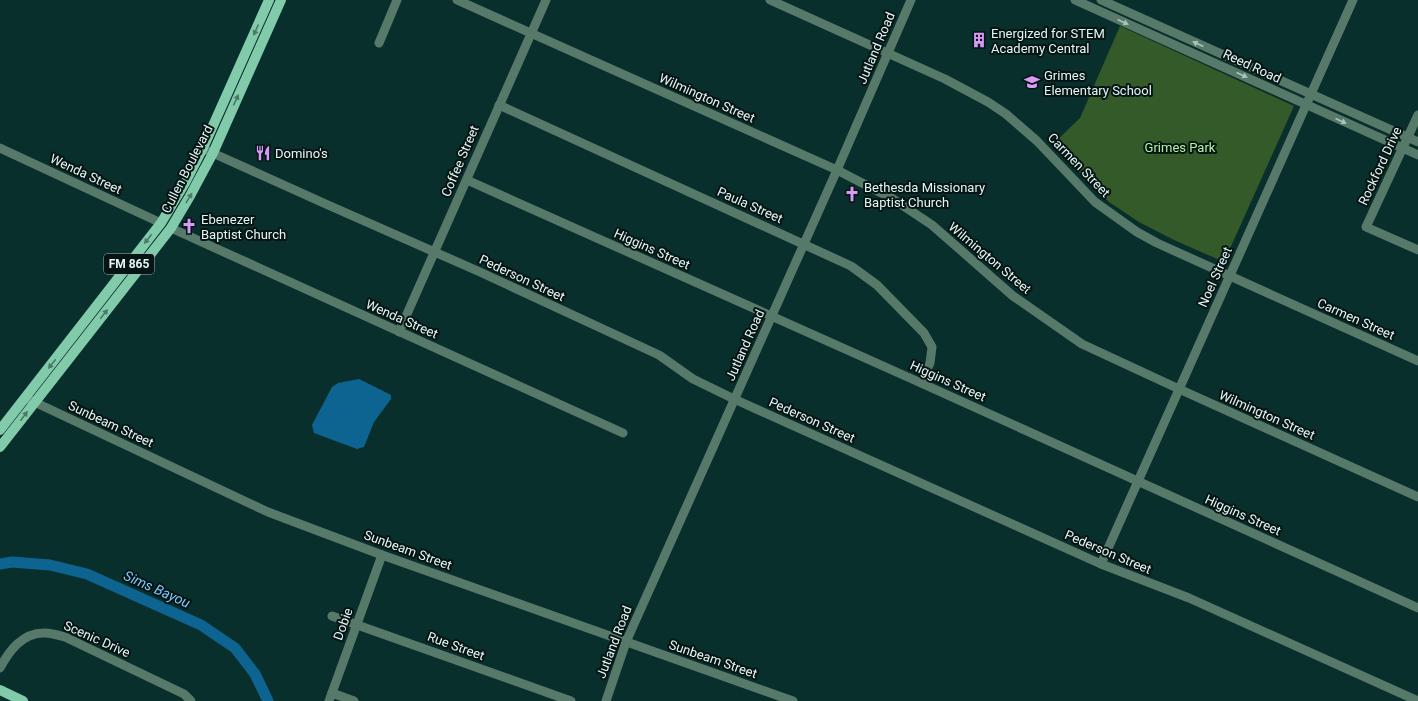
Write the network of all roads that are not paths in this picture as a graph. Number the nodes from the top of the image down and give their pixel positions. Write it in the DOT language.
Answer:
graph roads {
  1 [pos="281,0"];
  2 [pos="397,0"];
  3 [pos="457,0"];
  4 [pos="546,0"];
  5 [pos="770,0"];
  6 [pos="911,0"];
  7 [pos="1075,0"];
  8 [pos="1101,0"];
  9 [pos="1353,0"];
  10 [pos="1113,5"];
  11 [pos="270,8"];
  12 [pos="1108,15"];
  13 [pos="531,33"];
  14 [pos="379,43"];
  15 [pos="888,53"];
  16 [pos="1219,54"];
  17 [pos="1214,63"];
  18 [pos="245,80"];
  19 [pos="233,82"];
  20 [pos="1311,94"];
  21 [pos="499,105"];
  22 [pos="1306,105"];
  23 [pos="1418,115"];
  24 [pos="1408,138"];
  25 [pos="1418,142"];
  26 [pos="0,148"];
  27 [pos="1403,148"];
  28 [pos="208,150"];
  29 [pos="1418,155"];
  30 [pos="837,170"];
  31 [pos="467,180"];
  32 [pos="161,223"];
  33 [pos="171,228"];
  34 [pos="804,243"];
  35 [pos="1418,250"];
  36 [pos="434,253"];
  37 [pos="127,267"];
  38 [pos="1230,276"];
  39 [pos="114,301"];
  40 [pos="772,317"];
  41 [pos="399,332"];
  42 [pos="71,347"];
  43 [pos="1418,361"];
  44 [pos="921,383"];
  45 [pos="1179,389"];
  46 [pos="734,399"];
  47 [pos="30,400"];
  48 [pos="0,430"];
  49 [pos="622,433"];
  50 [pos="0,447"];
  51 [pos="1138,482"];
  52 [pos="1418,497"];
  53 [pos="382,555"];
  54 [pos="1101,564"];
  55 [pos="1418,608"];
  56 [pos="332,616"];
  57 [pos="356,625"];
  58 [pos="626,642"];
  59 [pos="0,668"];
  60 [pos="0,690"];
  61 [pos="331,697"];
  62 [pos="23,701"];
  63 [pos="191,701"];
  64 [pos="354,701"];
  65 [pos="571,701"];
  66 [pos="606,701"];
  67 [pos="793,701"];
  68 [pos="1418,701"];
  1 -- 11 [label="main road, Cullen Boulevard / FM 865"];
  2 -- 14 [label="street"];
  3 -- 13 [label="street, Wilmington Street"];
  4 -- 13 [label="street, Coffee Street"];
  5 -- 15 [label="street, Carmen Street"];
  6 -- 15 [label="street, Jutland Road"];
  7 -- 12 [label="street, Reed Road"];
  8 -- 10 [label="street, Reed Road"];
  9 -- 20 [label="street, Noel Street"];
  10 -- 12 [label="street"];
  16 -- 10 [label="street, Reed Road, one-way"];
  11 -- 18 [label="main road, Cullen Boulevard / FM 865"];
  11 -- 19 [label="main road, Cullen Boulevard / FM 865, one-way"];
  12 -- 17 [label="street, Reed Road, one-way"];
  13 -- 21 [label="street, Coffee Street"];
  13 -- 30 [label="street, Wilmington Street"];
  15 -- 30 [label="street, Jutland Road"];
  15 -- 38 [label="street, Carmen Street"];
  16 -- 17 [label="street"];
  16 -- 20 [label="street, Reed Road"];
  17 -- 22 [label="street, Reed Road, one-way"];
  18 -- 19 [label="main road"];
  28 -- 18 [label="main road, Cullen Boulevard / FM 865, one-way"];
  19 -- 28 [label="main road, Cullen Boulevard / FM 865"];
  20 -- 22 [label="street, Noel Street"];
  20 -- 24 [label="street, Reed Road"];
  21 -- 31 [label="street, Coffee Street"];
  21 -- 34 [label="street, Paula Street"];
  22 -- 27 [label="street, Reed Road, one-way"];
  22 -- 38 [label="street, Noel Street"];
  23 -- 24 [label="street, Rockford Drive"];
  24 -- 25 [label="street, Reed Road"];
  24 -- 27 [label="street, Rockford Drive"];
  26 -- 32 [label="street, Wenda Street"];
  27 -- 29 [label="street, Reed Road"];
  27 -- 35 [label="street, Rockford Drive"];
  28 -- 32 [label="main road, Cullen Boulevard / FM 865"];
  33 -- 28 [label="main road, Cullen Boulevard / FM 865, one-way"];
  28 -- 36 [label="street, Pederson Street"];
  30 -- 34 [label="street, Jutland Road"];
  30 -- 45 [label="street, Wilmington Street"];
  31 -- 36 [label="street, Coffee Street"];
  31 -- 40 [label="street, Higgins Street"];
  32 -- 37 [label="main road, Cullen Boulevard / FM 865, one-way"];
  33 -- 39 [label="main road, Cullen Boulevard / FM 865"];
  33 -- 41 [label="street, Wenda Street"];
  34 -- 40 [label="street, Jutland Road"];
  34 -- 44 [label="street, Paula Street"];
  36 -- 41 [label="street, Coffee Street"];
  36 -- 46 [label="street, Pederson Street"];
  37 -- 39 [label="main road"];
  37 -- 42 [label="main road, Cullen Boulevard / FM 865"];
  38 -- 43 [label="street, Carmen Street"];
  38 -- 45 [label="street, Noel Street"];
  42 -- 39 [label="main road, Cullen Boulevard / FM 865, one-way"];
  40 -- 44 [label="street, Higgins Street"];
  40 -- 46 [label="street, Jutland Road"];
  41 -- 49 [label="street, Wenda Street"];
  42 -- 47 [label="main road, Cullen Boulevard / FM 865"];
  44 -- 51 [label="street, Higgins Street"];
  45 -- 51 [label="street, Noel Street"];
  45 -- 52 [label="street, Wilmington Street"];
  46 -- 54 [label="street, Pederson Street"];
  46 -- 58 [label="street, Jutland Road"];
  47 -- 48 [label="main road, Cullen Boulevard / FM 865"];
  50 -- 47 [label="main road, Cullen Boulevard / FM 865, one-way"];
  47 -- 53 [label="street, Sunbeam Street"];
  51 -- 54 [label="street, Noel Street"];
  51 -- 55 [label="street, Higgins Street"];
  53 -- 57 [label="street, Dobie"];
  53 -- 58 [label="street, Sunbeam Street"];
  54 -- 68 [label="street, Pederson Street"];
  56 -- 57 [label="street, Rue Street"];
  57 -- 61 [label="street, Dobie"];
  57 -- 65 [label="street, Rue Street"];
  58 -- 66 [label="street, Jutland Road"];
  58 -- 67 [label="street, Sunbeam Street"];
  59 -- 63 [label="street, Scenic Drive"];
  60 -- 62 [label="main road"];
  61 -- 64 [label="street"];
}
